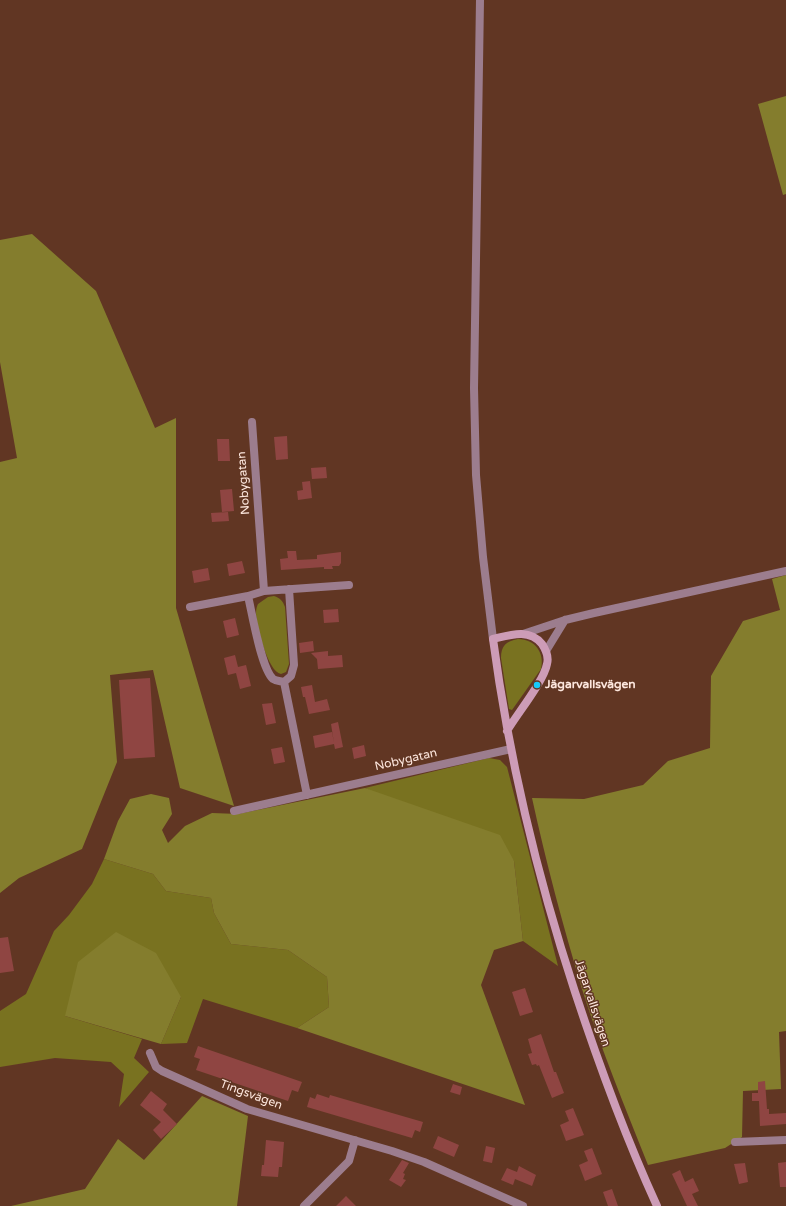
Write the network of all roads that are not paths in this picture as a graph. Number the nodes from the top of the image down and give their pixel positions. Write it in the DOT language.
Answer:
graph roads {
  1 [pos="480,0"];
  2 [pos="252,422"];
  3 [pos="786,571"];
  4 [pos="348,584"];
  5 [pos="288,589"];
  6 [pos="264,591"];
  7 [pos="248,596"];
  8 [pos="190,607"];
  9 [pos="565,620"];
  10 [pos="524,634"];
  11 [pos="493,639"];
  12 [pos="546,651"];
  13 [pos="284,682"];
  14 [pos="507,731"];
  15 [pos="511,748"];
  16 [pos="308,795"];
  17 [pos="234,811"];
  18 [pos="150,1053"];
  19 [pos="355,1140"];
  20 [pos="786,1140"];
  21 [pos="735,1142"];
  22 [pos="304,1206"];
  23 [pos="523,1206"];
  24 [pos="657,1206"];
  1 -- 11 [label="street"];
  2 -- 6 [label="street, Nobygatan"];
  3 -- 9 [label="street"];
  4 -- 5 [label="street"];
  5 -- 6 [label="street"];
  5 -- 13 [label="street"];
  6 -- 7 [label="street"];
  7 -- 8 [label="street"];
  7 -- 13 [label="street"];
  9 -- 10 [label="street"];
  9 -- 12 [label="street"];
  10 -- 11 [label="street"];
  10 -- 12 [label="street"];
  11 -- 14 [label="street, Jägarvallsvägen"];
  12 -- 14 [label="street"];
  13 -- 16 [label="street"];
  14 -- 15 [label="street, Jägarvallsvägen"];
  15 -- 16 [label="street, Nobygatan"];
  15 -- 24 [label="street, Jägarvallsvägen"];
  16 -- 17 [label="street, Nobygatan"];
  18 -- 19 [label="street, Tingsvägen"];
  19 -- 22 [label="street"];
  19 -- 23 [label="street, Tingsvägen"];
  20 -- 21 [label="street"];
}
